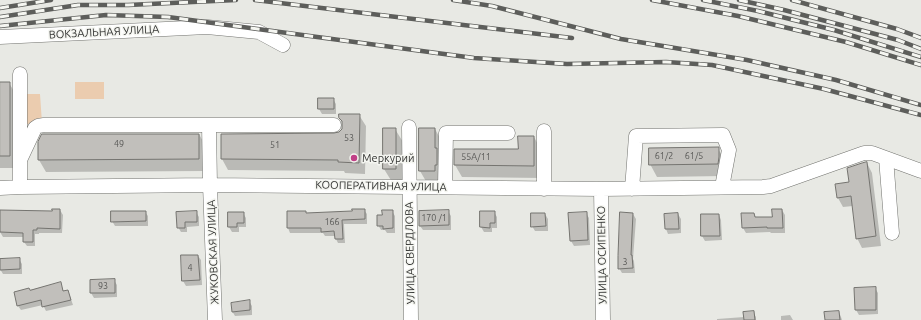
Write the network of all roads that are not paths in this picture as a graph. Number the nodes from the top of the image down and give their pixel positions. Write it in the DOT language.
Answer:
graph roads {
  1 [pos="0,37"];
  2 [pos="284,45"];
  3 [pos="20,74"];
  4 [pos="209,125"];
  5 [pos="334,125"];
  6 [pos="409,126"];
  7 [pos="544,131"];
  8 [pos="508,133"];
  9 [pos="886,158"];
  10 [pos="20,160"];
  11 [pos="921,171"];
  12 [pos="210,185"];
  13 [pos="409,186"];
  14 [pos="20,187"];
  15 [pos="445,187"];
  16 [pos="0,188"];
  17 [pos="722,188"];
  18 [pos="544,189"];
  19 [pos="632,189"];
  20 [pos="601,190"];
  21 [pos="892,233"];
  22 [pos="215,320"];
  23 [pos="411,320"];
  24 [pos="603,320"];
  1 -- 2 [label="street, ВОКЗАЛЬНАЯ УЛИЦА"];
  3 -- 10 [label="street"];
  4 -- 5 [label="street"];
  4 -- 10 [label="street"];
  4 -- 12 [label="street, ЖУКОВСКАЯ УЛИЦА"];
  6 -- 13 [label="street, УЛИЦА СВЕРДЛОВА"];
  7 -- 18 [label="street"];
  8 -- 15 [label="street"];
  9 -- 11 [label="street, КООПЕРАТИВНАЯ УЛИЦА"];
  9 -- 17 [label="street, КООПЕРАТИВНАЯ УЛИЦА"];
  9 -- 21 [label="street"];
  10 -- 14 [label="street"];
  12 -- 13 [label="street, КООПЕРАТИВНАЯ УЛИЦА"];
  12 -- 14 [label="street, КООПЕРАТИВНАЯ УЛИЦА"];
  12 -- 22 [label="street, ЖУКОВСКАЯ УЛИЦА"];
  13 -- 15 [label="street, КООПЕРАТИВНАЯ УЛИЦА"];
  13 -- 23 [label="street, УЛИЦА СВЕРДЛОВА"];
  14 -- 16 [label="street, КООПЕРАТИВНАЯ УЛИЦА"];
  15 -- 18 [label="street, КООПЕРАТИВНАЯ УЛИЦА"];
  17 -- 19 [label="street, КООПЕРАТИВНАЯ УЛИЦА"];
  17 -- 19 [label="street"];
  18 -- 20 [label="street, КООПЕРАТИВНАЯ УЛИЦА"];
  19 -- 20 [label="street, КООПЕРАТИВНАЯ УЛИЦА"];
  20 -- 24 [label="street, УЛИЦА ОСИПЕНКО"];
}
